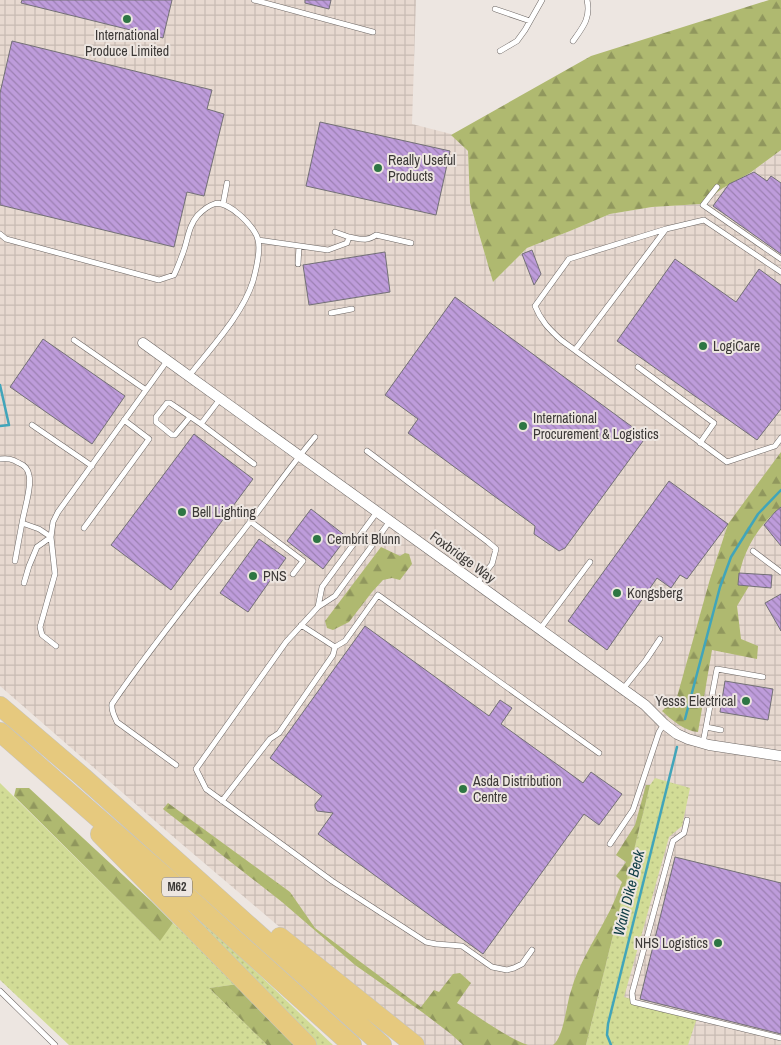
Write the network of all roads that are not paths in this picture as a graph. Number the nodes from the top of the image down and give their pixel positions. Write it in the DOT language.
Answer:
graph roads {
  1 [pos="254,0"];
  2 [pos="542,0"];
  3 [pos="587,0"];
  4 [pos="495,10"];
  5 [pos="530,21"];
  6 [pos="373,32"];
  7 [pos="573,42"];
  8 [pos="500,51"];
  9 [pos="227,183"];
  10 [pos="717,187"];
  11 [pos="223,204"];
  12 [pos="666,229"];
  13 [pos="335,232"];
  14 [pos="0,234"];
  15 [pos="349,237"];
  16 [pos="258,240"];
  17 [pos="411,243"];
  18 [pos="299,246"];
  19 [pos="781,260"];
  20 [pos="298,264"];
  21 [pos="781,272"];
  22 [pos="352,309"];
  23 [pos="330,313"];
  24 [pos="74,340"];
  25 [pos="143,343"];
  26 [pos="576,350"];
  27 [pos="167,361"];
  28 [pos="638,366"];
  29 [pos="189,377"];
  30 [pos="146,390"];
  31 [pos="220,399"];
  32 [pos="190,417"];
  33 [pos="124,420"];
  34 [pos="201,424"];
  35 [pos="32,425"];
  36 [pos="315,437"];
  37 [pos="781,438"];
  38 [pos="700,442"];
  39 [pos="367,451"];
  40 [pos="299,456"];
  41 [pos="0,459"];
  42 [pos="254,464"];
  43 [pos="92,466"];
  44 [pos="377,512"];
  45 [pos="250,521"];
  46 [pos="390,521"];
  47 [pos="22,523"];
  48 [pos="84,528"];
  49 [pos="51,536"];
  50 [pos="753,551"];
  51 [pos="15,561"];
  52 [pos="590,562"];
  53 [pos="781,572"];
  54 [pos="293,574"];
  55 [pos="24,583"];
  56 [pos="477,584"];
  57 [pos="318,607"];
  58 [pos="302,625"];
  59 [pos="540,629"];
  60 [pos="660,639"];
  61 [pos="56,646"];
  62 [pos="335,647"];
  63 [pos="763,677"];
  64 [pos="623,689"];
  65 [pos="0,706"];
  66 [pos="664,724"];
  67 [pos="706,727"];
  68 [pos="721,730"];
  69 [pos="0,732"];
  70 [pos="0,736"];
  71 [pos="702,743"];
  72 [pos="599,753"];
  73 [pos="781,756"];
  74 [pos="176,765"];
  75 [pos="83,777"];
  76 [pos="222,801"];
  77 [pos="687,820"];
  78 [pos="610,844"];
  79 [pos="532,950"];
  80 [pos="0,991"];
  81 [pos="781,1038"];
  82 [pos="55,1045"];
  83 [pos="307,1045"];
  84 [pos="352,1045"];
  85 [pos="382,1045"];
  86 [pos="415,1045"];
  1 -- 6 [label="lane"];
  2 -- 5 [label="lane"];
  3 -- 7 [label="lane"];
  4 -- 5 [label="lane"];
  5 -- 8 [label="lane"];
  9 -- 11 [label="lane"];
  10 -- 19 [label="lane"];
  11 -- 14 [label="lane"];
  11 -- 16 [label="lane"];
  12 -- 21 [label="lane"];
  12 -- 26 [label="lane"];
  12 -- 26 [label="lane"];
  13 -- 15 [label="lane"];
  15 -- 17 [label="lane"];
  15 -- 18 [label="lane"];
  16 -- 18 [label="lane"];
  16 -- 29 [label="lane"];
  18 -- 20 [label="lane"];
  22 -- 23 [label="lane"];
  24 -- 30 [label="lane"];
  25 -- 27 [label="street, Foxbridge Way"];
  26 -- 38 [label="lane"];
  27 -- 29 [label="street, Foxbridge Way"];
  27 -- 30 [label="lane"];
  28 -- 38 [label="lane"];
  29 -- 31 [label="street, Foxbridge Way"];
  30 -- 33 [label="lane"];
  31 -- 34 [label="lane"];
  31 -- 40 [label="street, Foxbridge Way"];
  32 -- 32 [label="lane"];
  32 -- 34 [label="lane"];
  33 -- 43 [label="lane"];
  33 -- 48 [label="lane"];
  34 -- 42 [label="lane"];
  35 -- 43 [label="lane"];
  36 -- 40 [label="lane"];
  37 -- 38 [label="lane"];
  39 -- 56 [label="lane"];
  40 -- 44 [label="street, Foxbridge Way"];
  40 -- 45 [label="lane"];
  41 -- 47 [label="lane"];
  43 -- 49 [label="lane"];
  44 -- 46 [label="street, Foxbridge Way"];
  44 -- 57 [label="lane"];
  45 -- 54 [label="lane"];
  45 -- 74 [label="lane"];
  46 -- 56 [label="street, Foxbridge Way"];
  46 -- 57 [label="lane"];
  47 -- 49 [label="lane"];
  47 -- 51 [label="lane"];
  49 -- 55 [label="lane"];
  49 -- 61 [label="lane"];
  50 -- 53 [label="lane"];
  52 -- 59 [label="lane"];
  56 -- 59 [label="street, Foxbridge Way"];
  57 -- 58 [label="lane"];
  58 -- 62 [label="lane"];
  58 -- 76 [label="lane"];
  59 -- 64 [label="street, Foxbridge Way"];
  60 -- 64 [label="lane"];
  62 -- 72 [label="lane"];
  62 -- 76 [label="lane"];
  63 -- 67 [label="lane"];
  64 -- 66 [label="street, Foxbridge Way"];
  65 -- 75 [label="highway, M62"];
  66 -- 71 [label="street, Foxbridge Way"];
  66 -- 78 [label="lane"];
  67 -- 68 [label="lane"];
  67 -- 71 [label="lane"];
  69 -- 84 [label="highway, M62"];
  70 -- 83 [label="highway, M62"];
  71 -- 73 [label="street, Foxbridge Way"];
  75 -- 85 [label="highway, M62"];
  75 -- 86 [label="highway, M62"];
  76 -- 79 [label="lane"];
  77 -- 81 [label="lane"];
  80 -- 82 [label="lane"];
}
